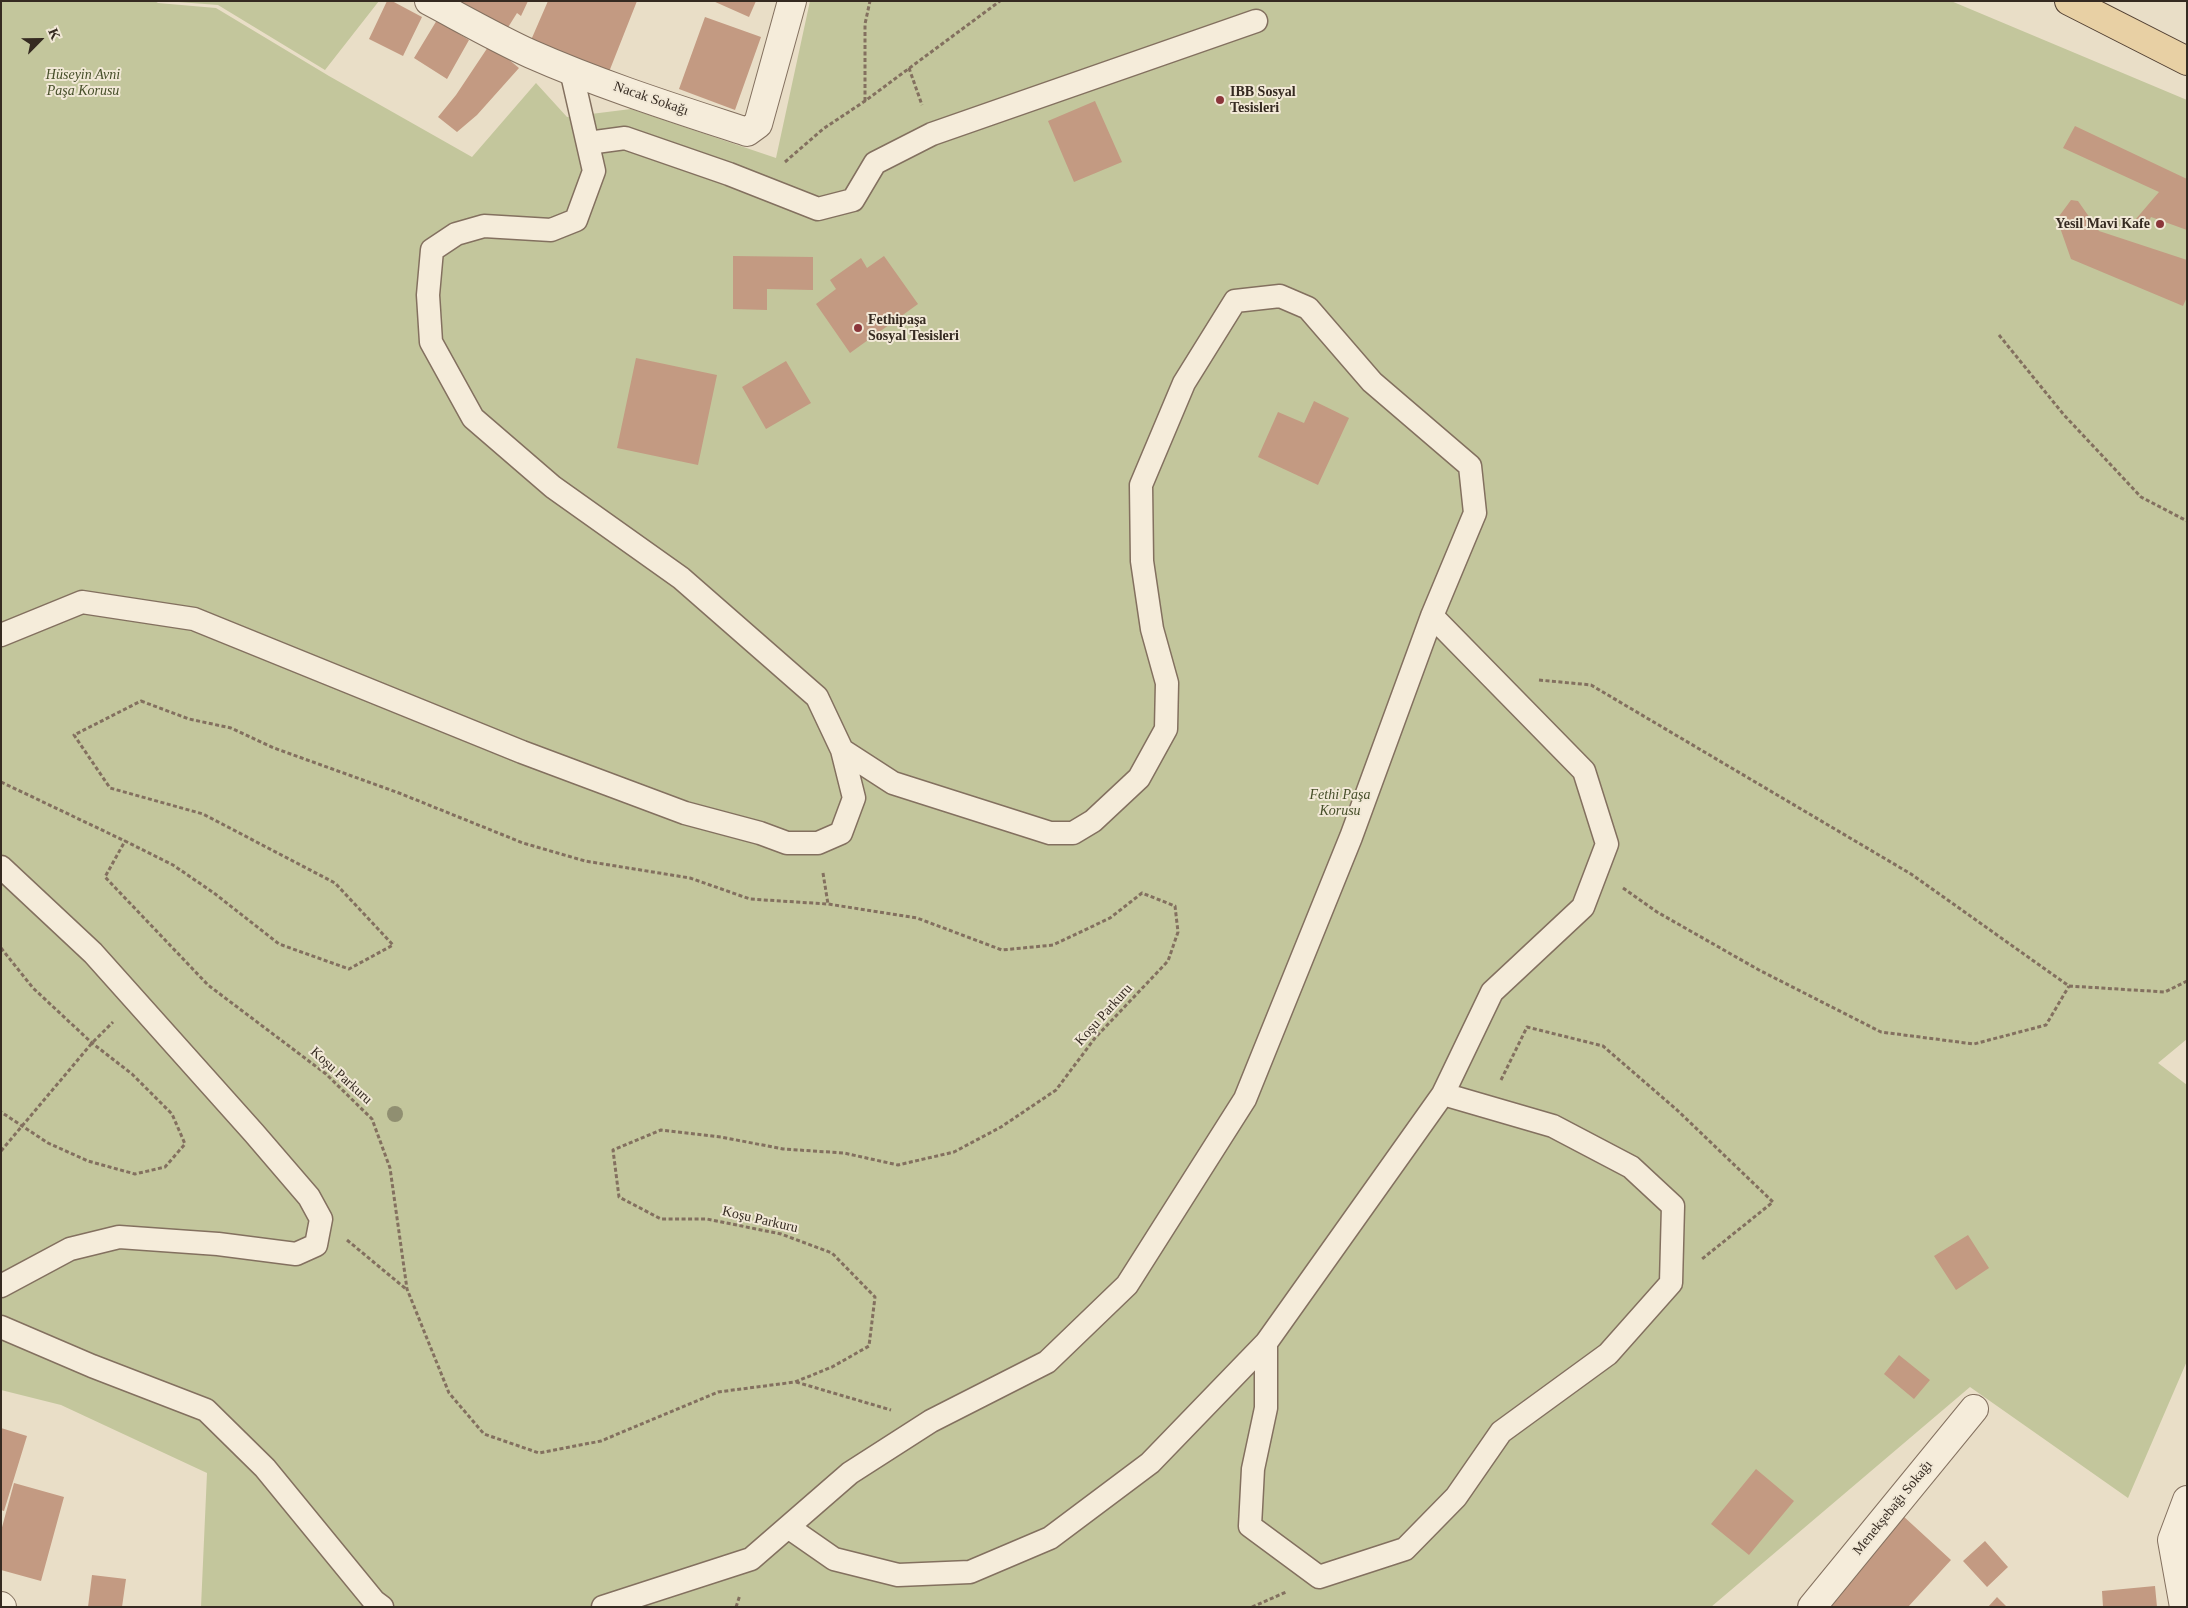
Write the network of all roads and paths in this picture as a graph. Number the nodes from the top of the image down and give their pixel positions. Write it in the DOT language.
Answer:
graph roads {
  1 [pos="429,1"];
  2 [pos="792,1"];
  3 [pos="870,1"];
  4 [pos="1000,1"];
  5 [pos="2069,1"];
  6 [pos="1256,21"];
  7 [pos="2187,61"];
  8 [pos="909,68"];
  9 [pos="571,70"];
  10 [pos="865,101"];
  11 [pos="932,134"];
  12 [pos="588,143"];
  13 [pos="755,184"];
  14 [pos="1999,335"];
  15 [pos="2187,521"];
  16 [pos="1432,616"];
  17 [pos="1,635"];
  18 [pos="1491,676"];
  19 [pos="842,750"];
  20 [pos="1,782"];
  21 [pos="125,841"];
  22 [pos="1,867"];
  23 [pos="1598,870"];
  24 [pos="1,948"];
  25 [pos="2187,981"];
  26 [pos="2070,986"];
  27 [pos="134,1000"];
  28 [pos="92,1043"];
  29 [pos="1499,1084"];
  30 [pos="1443,1094"];
  31 [pos="1,1112"];
  32 [pos="22,1125"];
  33 [pos="1,1151"];
  34 [pos="321,1219"];
  35 [pos="1695,1265"];
  36 [pos="1,1286"];
  37 [pos="407,1289"];
  38 [pos="1,1326"];
  39 [pos="1266,1344"];
  40 [pos="796,1382"];
  41 [pos="1974,1409"];
  42 [pos="931,1422"];
  43 [pos="2187,1500"];
  44 [pos="788,1527"];
  45 [pos="382,1607"];
  46 [pos="603,1607"];
  47 [pos="1812,1607"];
  48 [pos="2184,1607"];
  1 -- 9 [label="street, Nacak Sokağı"];
  2 -- 9 [label="street, Nacak Sokağı"];
  3 -- 10 [label="path"];
  4 -- 8 [label="path"];
  5 -- 7 [label="main road"];
  6 -- 11 [label="lane"];
  8 -- 10 [label="path"];
  8 -- 11 [label="path"];
  9 -- 12 [label="lane"];
  10 -- 13 [label="path"];
  11 -- 13 [label="lane"];
  12 -- 13 [label="lane"];
  12 -- 19 [label="lane"];
  14 -- 15 [label="path"];
  16 -- 18 [label="lane"];
  16 -- 19 [label="lane"];
  16 -- 42 [label="lane"];
  17 -- 19 [label="lane"];
  18 -- 23 [label="lane"];
  18 -- 26 [label="path"];
  20 -- 21 [label="path"];
  21 -- 37 [label="path, Koşu Parkuru"];
  21 -- 40 [label="path, Koşu Parkuru"];
  22 -- 27 [label="lane"];
  23 -- 26 [label="path"];
  23 -- 30 [label="lane"];
  24 -- 28 [label="path"];
  25 -- 26 [label="path"];
  27 -- 28 [label="path"];
  27 -- 34 [label="lane"];
  28 -- 32 [label="path"];
  28 -- 32 [label="path"];
  29 -- 35 [label="path"];
  30 -- 39 [label="lane"];
  30 -- 39 [label="lane"];
  31 -- 32 [label="path"];
  32 -- 33 [label="path"];
  34 -- 36 [label="lane"];
  34 -- 37 [label="path"];
  37 -- 40 [label="path, Koşu Parkuru"];
  38 -- 45 [label="lane"];
  39 -- 44 [label="lane"];
  40 -- 42 [label="path"];
  41 -- 47 [label="street, Menekşebağı Sokağı"];
  42 -- 44 [label="lane"];
  43 -- 48 [label="street"];
  44 -- 46 [label="lane"];
}
